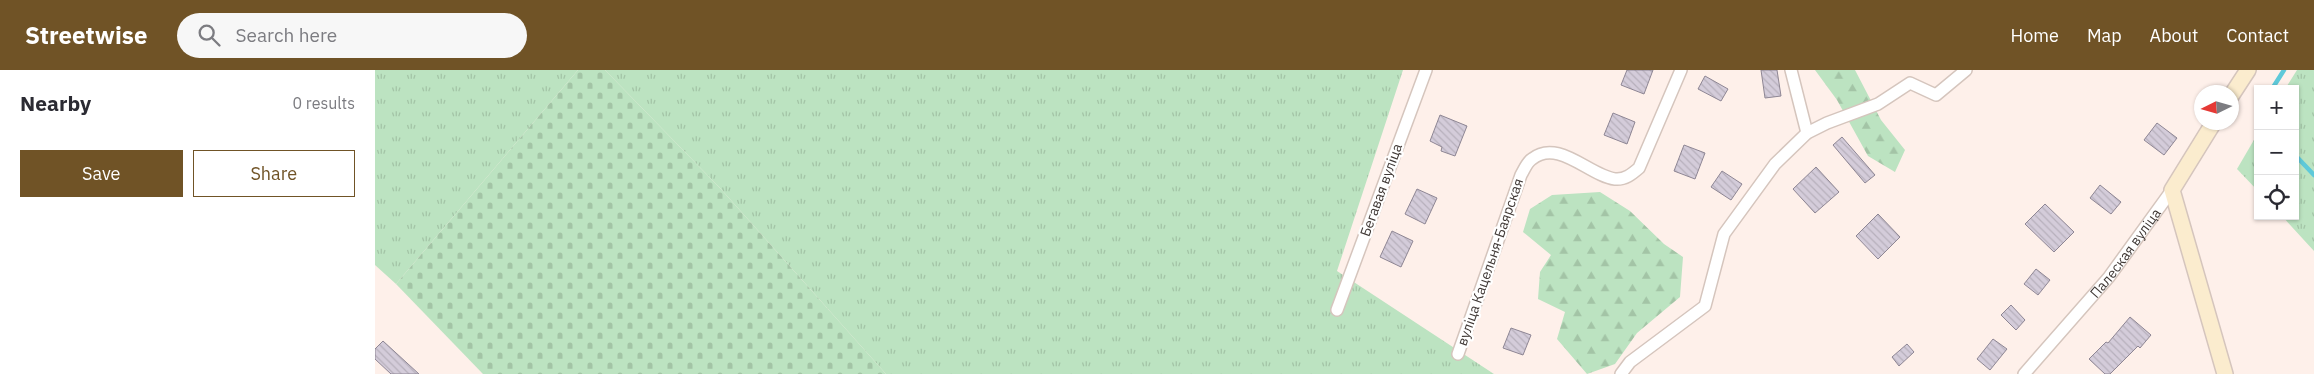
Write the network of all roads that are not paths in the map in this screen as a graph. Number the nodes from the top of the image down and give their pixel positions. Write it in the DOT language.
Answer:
graph roads {
  1 [pos="1426,70"];
  2 [pos="1681,70"];
  3 [pos="1791,70"];
  4 [pos="1966,70"];
  5 [pos="2248,70"];
  6 [pos="2238,85"];
  7 [pos="2210,130"];
  8 [pos="1807,133"];
  9 [pos="2172,190"];
  10 [pos="1337,310"];
  11 [pos="1458,354"];
  12 [pos="1621,374"];
  13 [pos="2024,374"];
  14 [pos="2225,374"];
  1 -- 10 [label="street, Бегавая вуліца"];
  2 -- 11 [label="street, вуліца Кацельня-Баярская"];
  3 -- 8 [label="street"];
  4 -- 8 [label="street"];
  5 -- 6 [label="street"];
  7 -- 9 [label="street, Палеская вуліца"];
  8 -- 12 [label="street"];
  9 -- 13 [label="street, Палеская вуліца"];
  9 -- 14 [label="street"];
}
